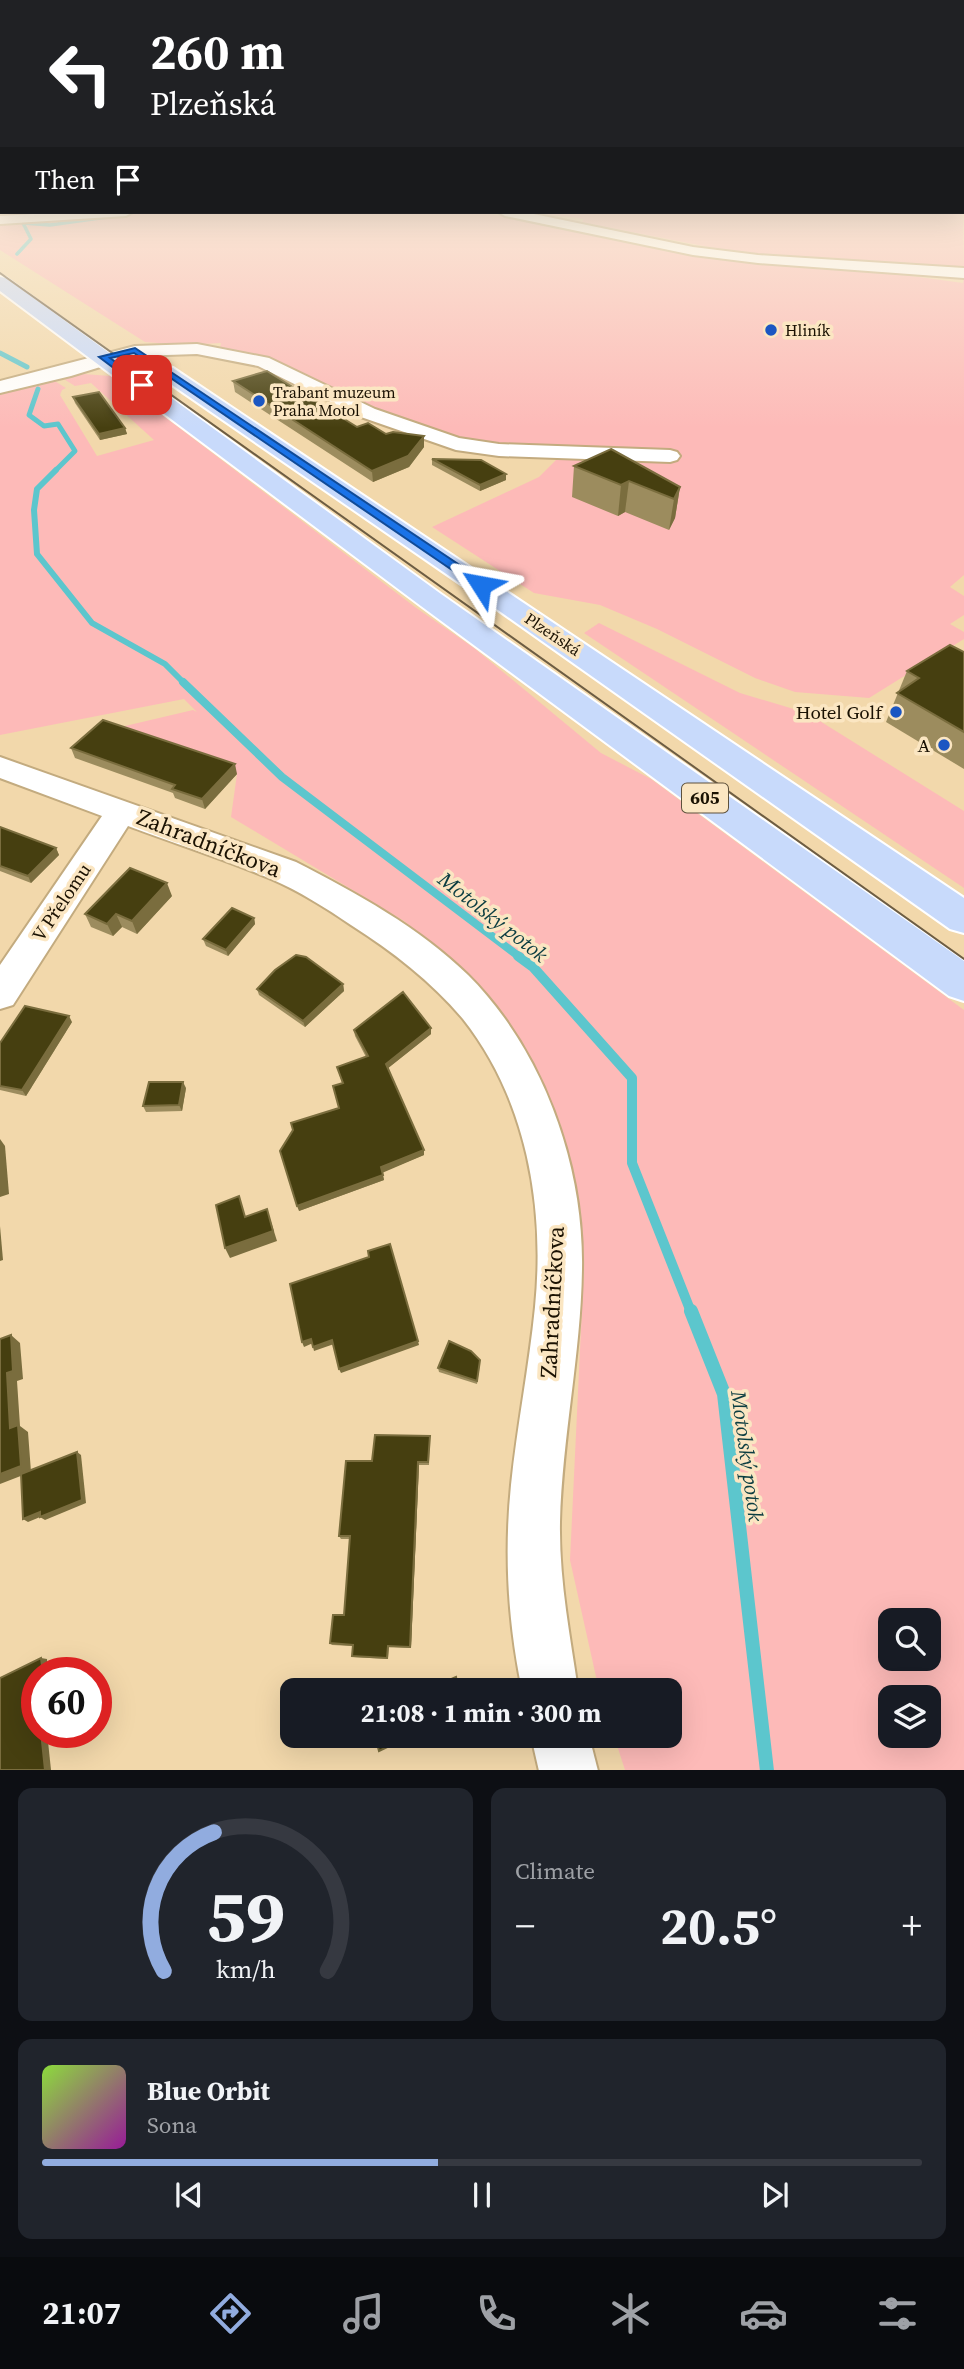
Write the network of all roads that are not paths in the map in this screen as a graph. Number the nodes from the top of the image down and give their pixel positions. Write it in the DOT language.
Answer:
graph roads {
  1 [pos="826,264"];
  2 [pos="964,273"];
  3 [pos="0,282"];
  4 [pos="114,336"];
  5 [pos="112,357"];
  6 [pos="0,386"];
  7 [pos="670,456"];
  8 [pos="0,767"];
  9 [pos="122,811"];
  10 [pos="964,918"];
  11 [pos="964,984"];
  12 [pos="0,994"];
  13 [pos="548,1678"];
  14 [pos="563,1748"];
  15 [pos="569,1770"];
  1 -- 2 [label="street"];
  3 -- 5 [label="main road, Plzeňská / 605"];
  4 -- 5 [label="main road, Plzeňská / 605"];
  5 -- 6 [label="street"];
  5 -- 7 [label="street"];
  5 -- 10 [label="main road, Plzeňská / 605"];
  5 -- 11 [label="main road, Plzeňská / 605"];
  8 -- 9 [label="street, Zahradníčkova"];
  9 -- 12 [label="street, V Přelomu"];
  9 -- 13 [label="street, Zahradníčkova"];
  14 -- 15 [label="street"];
}
